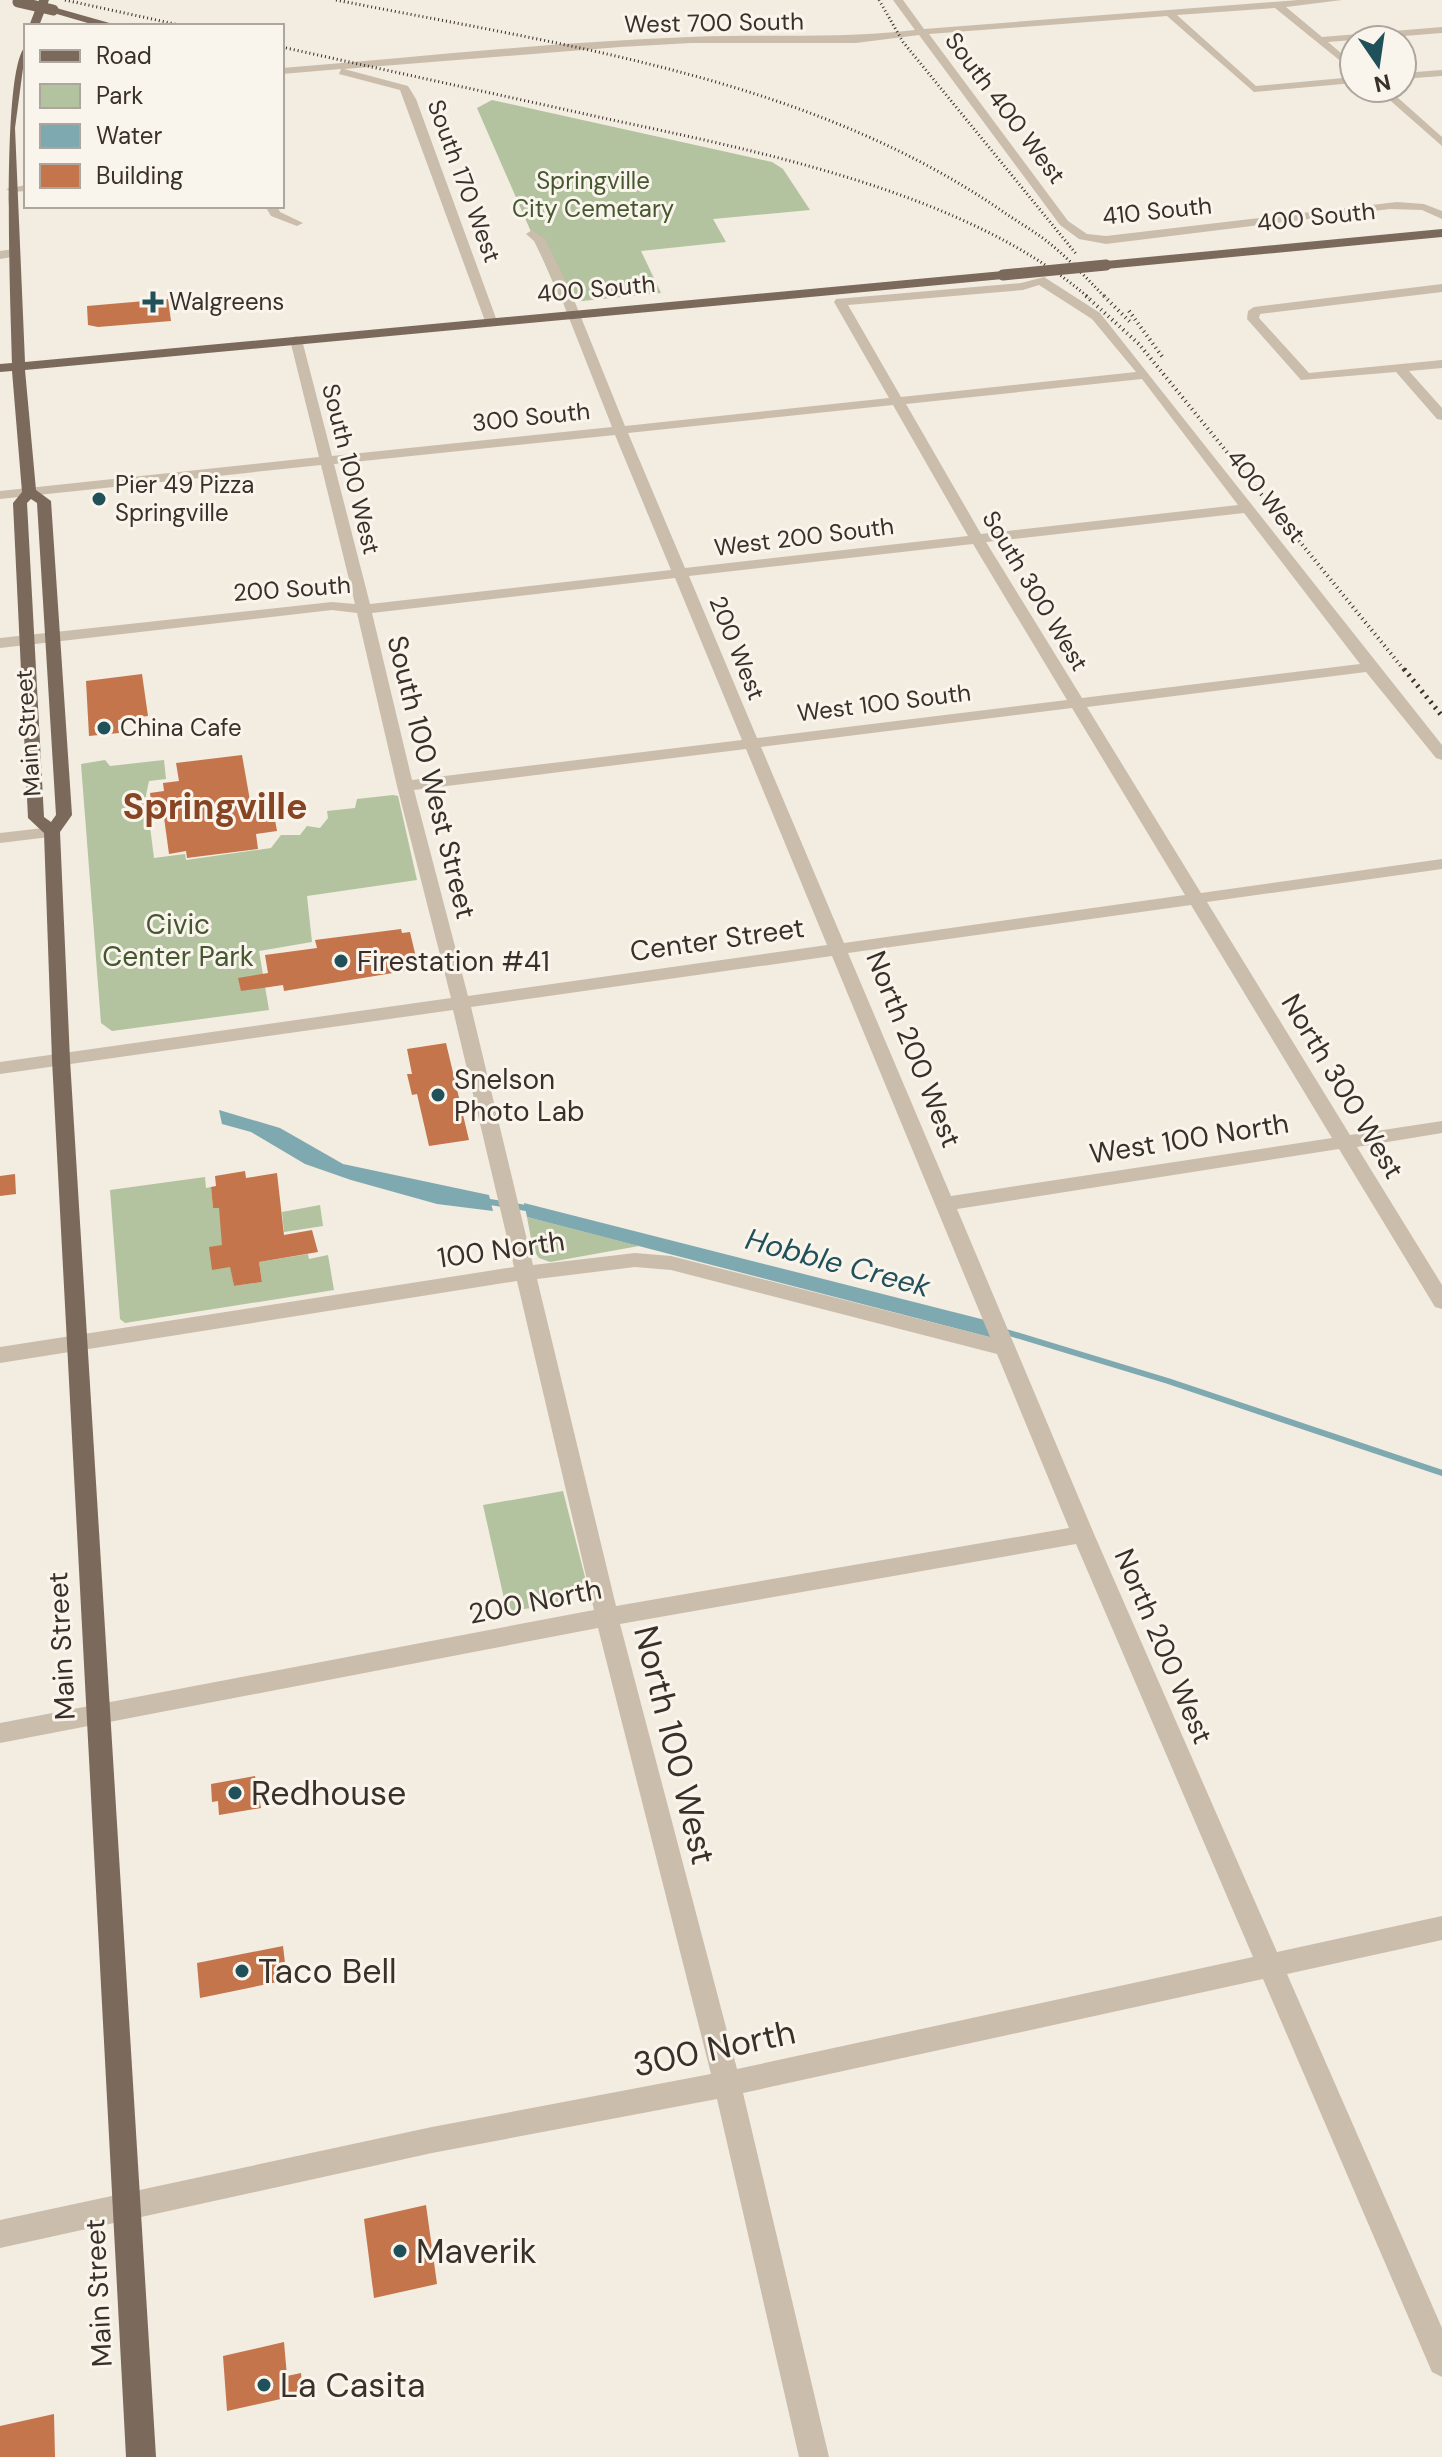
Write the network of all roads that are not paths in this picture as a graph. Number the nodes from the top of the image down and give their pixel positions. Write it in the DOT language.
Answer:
graph roads {
  1 [pos="44,0"];
  2 [pos="898,0"];
  3 [pos="1337,0"];
  4 [pos="13,1"];
  5 [pos="1278,5"];
  6 [pos="1167,11"];
  7 [pos="35,24"];
  8 [pos="102,24"];
  9 [pos="1442,30"];
  10 [pos="921,32"];
  11 [pos="1320,40"];
  12 [pos="1338,55"];
  13 [pos="24,56"];
  14 [pos="326,67"];
  15 [pos="284,71"];
  16 [pos="1442,73"];
  17 [pos="1418,75"];
  18 [pos="1338,81"];
  19 [pos="1400,104"];
  20 [pos="1442,123"];
  21 [pos="1423,124"];
  22 [pos="1442,143"];
  23 [pos="0,152"];
  24 [pos="24,189"];
  25 [pos="12,192"];
  26 [pos="24,192"];
  27 [pos="272,208"];
  28 [pos="12,216"];
  29 [pos="1442,216"];
  30 [pos="297,223"];
  31 [pos="1442,226"];
  32 [pos="1442,233"];
  33 [pos="532,234"];
  34 [pos="1090,240"];
  35 [pos="14,247"];
  36 [pos="0,255"];
  37 [pos="1195,256"];
  38 [pos="1040,280"];
  39 [pos="1442,288"];
  40 [pos="571,313"];
  41 [pos="491,321"];
  42 [pos="296,340"];
  43 [pos="1442,364"];
  44 [pos="18,366"];
  45 [pos="0,368"];
  46 [pos="1399,368"];
  47 [pos="1145,375"];
  48 [pos="896,401"];
  49 [pos="1442,416"];
  50 [pos="620,429"];
  51 [pos="325,461"];
  52 [pos="29,492"];
  53 [pos="0,495"];
  54 [pos="1248,508"];
  55 [pos="977,539"];
  56 [pos="681,573"];
  57 [pos="364,609"];
  58 [pos="0,643"];
  59 [pos="51,644"];
  60 [pos="27,647"];
  61 [pos="0,657"];
  62 [pos="1370,667"];
  63 [pos="1077,703"];
  64 [pos="751,744"];
  65 [pos="1442,755"];
  66 [pos="405,786"];
  67 [pos="52,832"];
  68 [pos="0,838"];
  69 [pos="1442,864"];
  70 [pos="1197,900"];
  71 [pos="840,950"];
  72 [pos="461,1003"];
  73 [pos="61,1060"];
  74 [pos="0,1068"];
  75 [pos="1442,1127"];
  76 [pos="1344,1142"];
  77 [pos="945,1204"];
  78 [pos="523,1273"];
  79 [pos="1442,1302"];
  80 [pos="78,1344"];
  81 [pos="1004,1348"];
  82 [pos="0,1355"];
  83 [pos="1083,1534"];
  84 [pos="607,1617"];
  85 [pos="99,1715"];
  86 [pos="0,1733"];
  87 [pos="1442,1928"];
  88 [pos="1270,1966"];
  89 [pos="727,2084"];
  90 [pos="127,2207"];
  91 [pos="0,2234"];
  92 [pos="1442,2362"];
  93 [pos="141,2457"];
  94 [pos="814,2457"];
  1 -- 7 [label="main road"];
  2 -- 10 [label="street, South 400 West"];
  3 -- 5 [label="street, West 700 South"];
  4 -- 8 [label="main road, bridge"];
  5 -- 6 [label="street, West 700 South"];
  5 -- 11 [label="street"];
  6 -- 10 [label="street, West 700 South"];
  6 -- 18 [label="street"];
  9 -- 11 [label="street"];
  10 -- 14 [label="street, West 700 South"];
  10 -- 34 [label="street, South 400 West"];
  11 -- 12 [label="street"];
  13 -- 25 [label="main road"];
  14 -- 15 [label="street, West 700 South"];
  14 -- 41 [label="street, South 170 West"];
  16 -- 17 [label="street"];
  19 -- 21 [label="street"];
  20 -- 21 [label="street"];
  21 -- 22 [label="street"];
  23 -- 25 [label="main road"];
  24 -- 25 [label="street"];
  25 -- 28 [label="main road"];
  26 -- 28 [label="main road"];
  27 -- 30 [label="street"];
  28 -- 35 [label="main road"];
  29 -- 34 [label="street, 410 South"];
  31 -- 37 [label="main road, 400 South"];
  32 -- 37 [label="main road, 400 South"];
  33 -- 40 [label="street, 200 West"];
  35 -- 36 [label="street"];
  35 -- 44 [label="main road, Main Street"];
  37 -- 40 [label="main road, 400 South, bridge"];
  38 -- 47 [label="street, 400 West"];
  38 -- 48 [label="street, South 300 West"];
  39 -- 46 [label="street"];
  40 -- 41 [label="main road, 400 South"];
  40 -- 50 [label="street, 200 West"];
  41 -- 42 [label="main road, 400 South"];
  42 -- 44 [label="main road, 400 South"];
  42 -- 51 [label="street, South 100 West"];
  43 -- 46 [label="street"];
  44 -- 45 [label="main road, 400 South"];
  44 -- 52 [label="main road, Main Street"];
  46 -- 49 [label="street"];
  47 -- 48 [label="street, 300 South"];
  47 -- 54 [label="street, 400 West"];
  48 -- 50 [label="street, 300 South"];
  48 -- 55 [label="street, South 300 West"];
  50 -- 51 [label="street, 300 South"];
  50 -- 56 [label="street, 200 West"];
  51 -- 52 [label="street, 300 South"];
  51 -- 57 [label="street, South 100 West"];
  52 -- 53 [label="street, 300 South"];
  52 -- 59 [label="main road, Main Street"];
  52 -- 60 [label="main road, Main Street"];
  54 -- 55 [label="street, West 200 South"];
  54 -- 62 [label="street, 400 West"];
  55 -- 56 [label="street, West 200 South"];
  55 -- 63 [label="street, South 300 West"];
  56 -- 57 [label="street, West 200 South"];
  56 -- 64 [label="street, 200 West"];
  57 -- 59 [label="street, 200 South"];
  57 -- 66 [label="street, South 100 West Street"];
  58 -- 60 [label="street, 200 South"];
  59 -- 60 [label="street, 200 South"];
  59 -- 67 [label="main road, Main Street"];
  60 -- 61 [label="street, 200 South"];
  60 -- 67 [label="main road, Main Street"];
  62 -- 63 [label="street, West 100 South"];
  62 -- 65 [label="street, 400 West"];
  63 -- 64 [label="street, West 100 South"];
  63 -- 70 [label="street, South 300 West"];
  64 -- 66 [label="street, West 100 South"];
  64 -- 71 [label="street, 200 West"];
  66 -- 72 [label="street, South 100 West Street"];
  67 -- 68 [label="street"];
  67 -- 73 [label="main road, Main Street"];
  69 -- 70 [label="street, Center Street"];
  70 -- 71 [label="street, Center Street"];
  70 -- 76 [label="street, North 300 West"];
  71 -- 72 [label="street, Center Street"];
  71 -- 77 [label="street, North 200 West"];
  72 -- 73 [label="street, Center Street"];
  72 -- 78 [label="street, North 100 West"];
  73 -- 74 [label="street, Center Street"];
  73 -- 80 [label="main road, Main Street"];
  75 -- 76 [label="street, West 100 North"];
  76 -- 77 [label="street, West 100 North"];
  76 -- 79 [label="street, North 300 West"];
  77 -- 81 [label="street, North 200 West"];
  78 -- 80 [label="street, 100 North"];
  78 -- 81 [label="street, 100 North"];
  78 -- 84 [label="street, North 100 West"];
  80 -- 82 [label="street, 100 North"];
  80 -- 85 [label="main road, Main Street"];
  81 -- 83 [label="street, North 200 West"];
  83 -- 84 [label="street, 200 North"];
  83 -- 88 [label="street, North 200 West"];
  84 -- 85 [label="street, 200 North"];
  84 -- 89 [label="street, North 100 West"];
  85 -- 86 [label="street, 200 North"];
  85 -- 90 [label="main road, Main Street"];
  87 -- 88 [label="street, 300 North"];
  88 -- 89 [label="street, 300 North"];
  88 -- 92 [label="street, North 200 West"];
  89 -- 90 [label="street, 300 North"];
  89 -- 94 [label="street, North 100 West"];
  90 -- 91 [label="street, 300 North"];
  90 -- 93 [label="main road, Main Street"];
}
